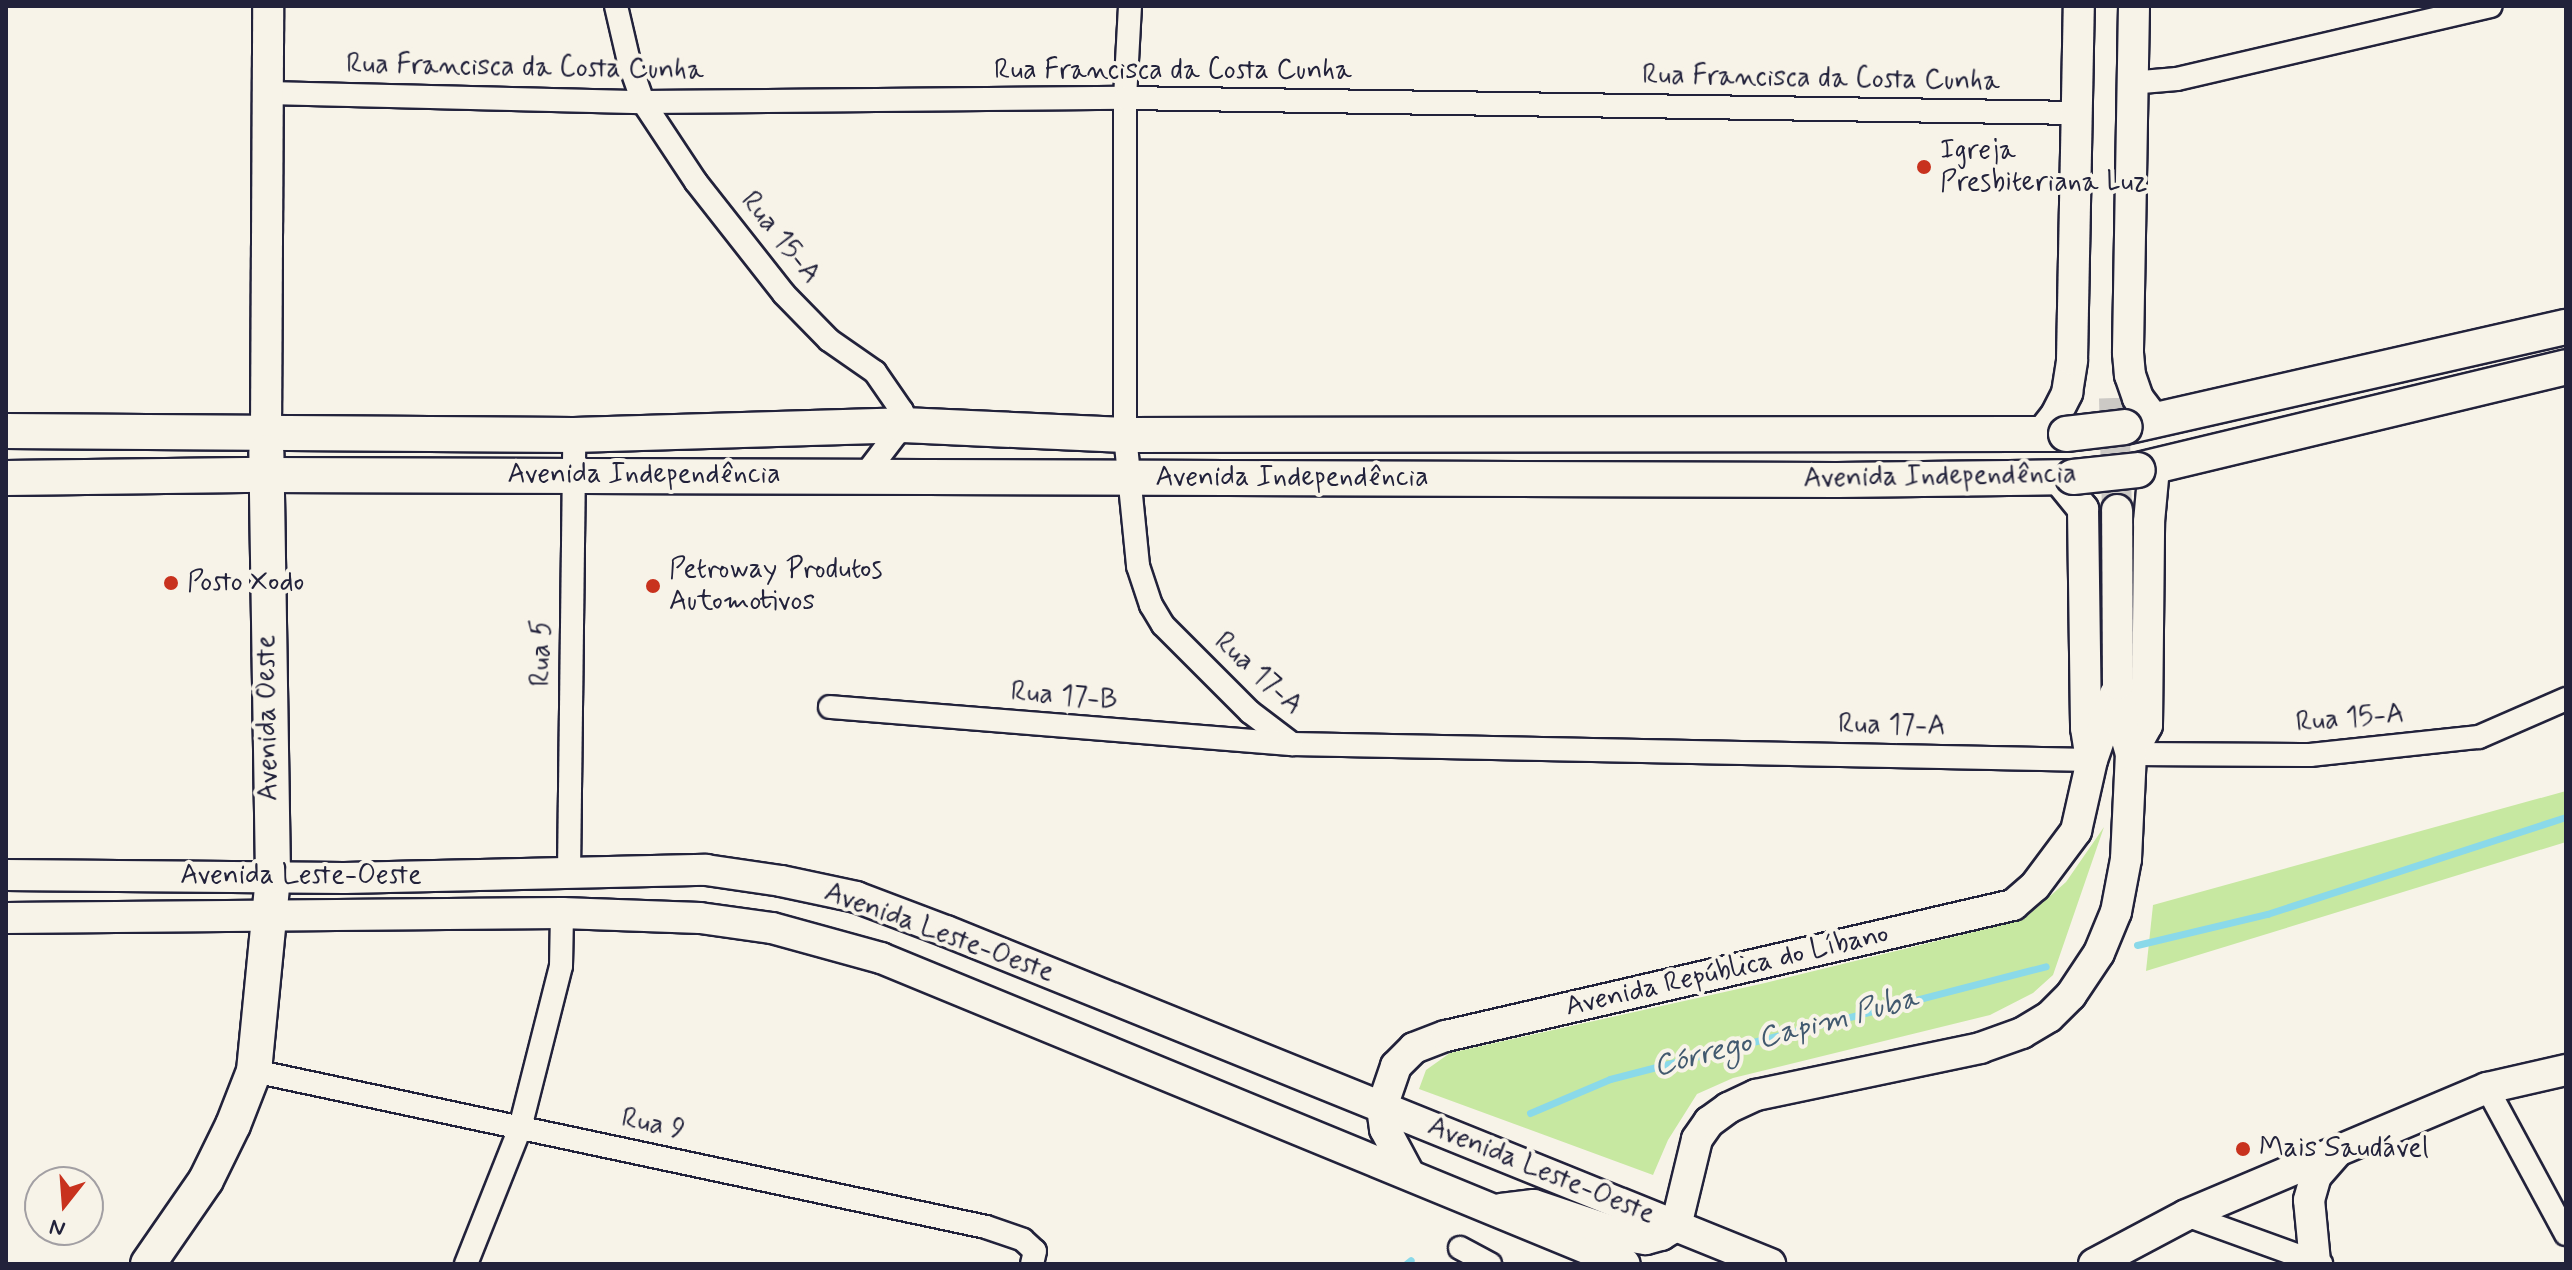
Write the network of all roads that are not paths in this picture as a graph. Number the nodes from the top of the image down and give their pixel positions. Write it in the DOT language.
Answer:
graph roads {
  1 [pos="268,6"];
  2 [pos="616,6"];
  3 [pos="1130,6"];
  4 [pos="2079,6"];
  5 [pos="2114,6"];
  6 [pos="2134,6"];
  7 [pos="2491,6"];
  8 [pos="2130,83"];
  9 [pos="268,93"];
  10 [pos="1125,98"];
  11 [pos="643,102"];
  12 [pos="2077,113"];
  13 [pos="2566,327"];
  14 [pos="2566,367"];
  15 [pos="2131,415"];
  16 [pos="903,425"];
  17 [pos="6,431"];
  18 [pos="266,432"];
  19 [pos="1571,432"];
  20 [pos="2054,433"];
  21 [pos="574,435"];
  22 [pos="1125,435"];
  23 [pos="2146,469"];
  24 [pos="265,475"];
  25 [pos="575,475"];
  26 [pos="864,476"];
  27 [pos="1571,477"];
  28 [pos="2066,477"];
  29 [pos="6,478"];
  30 [pos="1128,479"];
  31 [pos="2117,510"];
  32 [pos="2118,684"];
  33 [pos="2566,699"];
  34 [pos="830,707"];
  35 [pos="1292,744"];
  36 [pos="2131,754"];
  37 [pos="2092,760"];
  38 [pos="569,872"];
  39 [pos="6,875"];
  40 [pos="273,876"];
  41 [pos="562,913"];
  42 [pos="269,916"];
  43 [pos="6,918"];
  44 [pos="2566,1070"];
  45 [pos="254,1071"];
  46 [pos="2487,1088"];
  47 [pos="1382,1107"];
  48 [pos="520,1128"];
  49 [pos="2341,1148"];
  50 [pos="1409,1174"];
  51 [pos="1495,1210"];
  52 [pos="2186,1215"];
  53 [pos="1676,1226"];
  54 [pos="2566,1234"];
  55 [pos="1460,1248"];
  56 [pos="1034,1258"];
  57 [pos="147,1262"];
  58 [pos="2318,1263"];
  59 [pos="466,1264"];
  60 [pos="1490,1264"];
  61 [pos="1625,1264"];
  62 [pos="1770,1264"];
  63 [pos="2094,1264"];
  1 -- 9 [label="main road, Avenida Oeste"];
  2 -- 11 [label="street, Rua 15-A"];
  3 -- 10 [label="street, Rua 17-A"];
  4 -- 12 [label="main road"];
  5 -- 15 [label="main road"];
  6 -- 8 [label="main road"];
  7 -- 8 [label="street"];
  8 -- 15 [label="main road"];
  9 -- 11 [label="street, Rua Francisca da Costa Cunha"];
  9 -- 18 [label="main road, Avenida Oeste"];
  10 -- 11 [label="street, Rua Francisca da Costa Cunha"];
  10 -- 12 [label="street, Rua Francisca da Costa Cunha"];
  10 -- 22 [label="street, Rua 17-A"];
  11 -- 16 [label="street, Rua 15-A"];
  12 -- 20 [label="main road"];
  13 -- 15 [label="main road, Avenida Independência"];
  14 -- 23 [label="main road, Avenida Independência"];
  15 -- 20 [label="main road, Avenida Independência, bridge"];
  16 -- 21 [label="main road, Avenida Independência"];
  16 -- 22 [label="main road, Avenida Independência"];
  16 -- 26 [label="street"];
  17 -- 18 [label="main road, Avenida Independência"];
  18 -- 21 [label="main road, Avenida Independência"];
  18 -- 24 [label="main road, Avenida Oeste"];
  19 -- 20 [label="main road, Avenida Independência"];
  19 -- 22 [label="main road, Avenida Independência"];
  19 -- 27 [label="main road"];
  21 -- 25 [label="street, Rua 5"];
  22 -- 30 [label="street, Rua 17-A"];
  23 -- 28 [label="main road, Avenida Independência, bridge"];
  23 -- 36 [label="main road, Avenida República do Líbano"];
  24 -- 25 [label="main road, Avenida Independência"];
  24 -- 29 [label="main road, Avenida Independência"];
  24 -- 40 [label="main road, Avenida Oeste"];
  25 -- 26 [label="main road, Avenida Independência"];
  25 -- 38 [label="street, Rua 5"];
  26 -- 30 [label="main road, Avenida Independência"];
  27 -- 28 [label="main road, Avenida Independência"];
  27 -- 30 [label="main road, Avenida Independência"];
  28 -- 37 [label="main road, Avenida República do Líbano"];
  30 -- 35 [label="street, Rua 17-A"];
  31 -- 32 [label="main road, Avenida República do Líbano"];
  32 -- 36 [label="main road, Avenida República do Líbano"];
  32 -- 37 [label="main road, Avenida República do Líbano"];
  33 -- 36 [label="street, Rua 15-A"];
  34 -- 35 [label="street, Rua 17-B"];
  35 -- 37 [label="street, Rua 17-A"];
  36 -- 53 [label="main road, Avenida República do Líbano"];
  37 -- 47 [label="main road, Avenida República do Líbano"];
  38 -- 40 [label="main road, Avenida Leste-Oeste"];
  38 -- 47 [label="main road, Avenida Leste-Oeste"];
  39 -- 40 [label="main road, Avenida Leste-Oeste"];
  40 -- 42 [label="main road, Avenida Oeste"];
  41 -- 42 [label="main road, Avenida Leste-Oeste"];
  41 -- 48 [label="street"];
  41 -- 50 [label="main road, Avenida Leste-Oeste"];
  42 -- 43 [label="main road, Avenida Leste-Oeste"];
  42 -- 45 [label="main road, Avenida Oeste"];
  44 -- 46 [label="main road"];
  45 -- 48 [label="street, Rua 9"];
  45 -- 57 [label="main road, Avenida Oeste"];
  46 -- 49 [label="main road"];
  46 -- 54 [label="street"];
  47 -- 50 [label="main road"];
  47 -- 53 [label="main road, Avenida Leste-Oeste"];
  48 -- 56 [label="street, Rua 9"];
  48 -- 59 [label="street"];
  49 -- 52 [label="main road"];
  49 -- 58 [label="main road"];
  50 -- 51 [label="main road, Avenida Leste-Oeste"];
  51 -- 53 [label="main road"];
  51 -- 61 [label="main road, Avenida Leste-Oeste"];
  52 -- 58 [label="street"];
  52 -- 63 [label="main road"];
  53 -- 62 [label="main road, Avenida Leste-Oeste"];
  55 -- 60 [label="street"];
}
